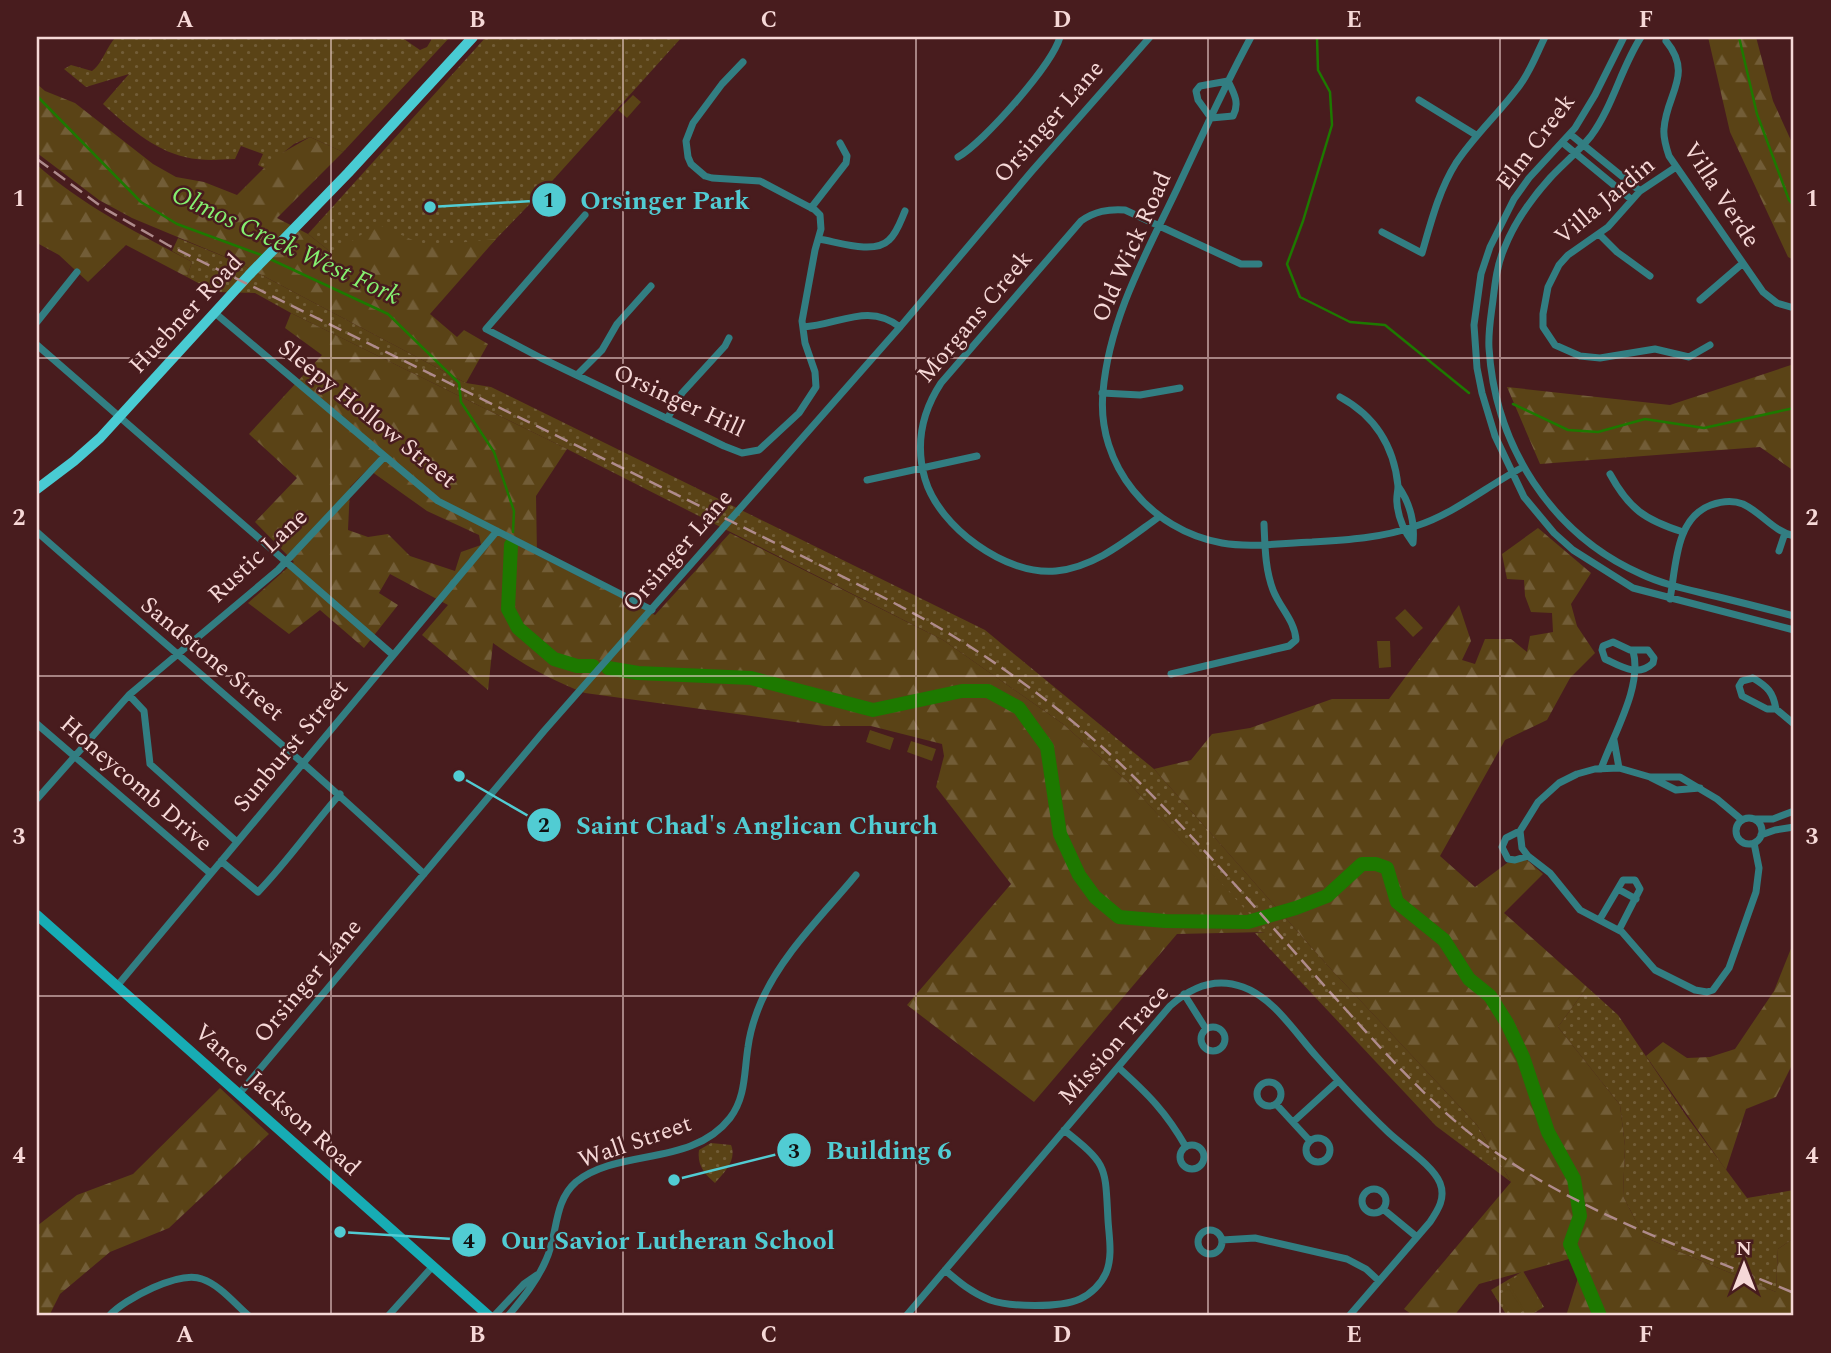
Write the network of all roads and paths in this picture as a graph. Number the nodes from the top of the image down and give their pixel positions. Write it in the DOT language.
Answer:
graph roads {
  1 [pos="472,37"];
  2 [pos="1150,37"];
  3 [pos="1251,37"];
  4 [pos="1545,37"];
  5 [pos="1623,37"];
  6 [pos="1641,37"];
  7 [pos="1058,38"];
  8 [pos="1666,41"];
  9 [pos="1636,45"];
  10 [pos="743,62"];
  11 [pos="1228,81"];
  12 [pos="1419,100"];
  13 [pos="1211,118"];
  14 [pos="1570,134"];
  15 [pos="1476,135"];
  16 [pos="840,143"];
  17 [pos="1563,143"];
  18 [pos="1583,145"];
  19 [pos="1575,153"];
  20 [pos="958,157"];
  21 [pos="1676,167"];
  22 [pos="1640,191"];
  23 [pos="1632,200"];
  24 [pos="811,208"];
  25 [pos="905,211"];
  26 [pos="585,215"];
  27 [pos="1160,225"];
  28 [pos="1382,232"];
  29 [pos="1599,234"];
  30 [pos="819,239"];
  31 [pos="1743,263"];
  32 [pos="1259,264"];
  33 [pos="77,272"];
  34 [pos="1650,276"];
  35 [pos="651,286"];
  36 [pos="1700,300"];
  37 [pos="1794,308"];
  38 [pos="215,313"];
  39 [pos="37,321"];
  40 [pos="803,327"];
  41 [pos="900,327"];
  42 [pos="729,338"];
  43 [pos="37,345"];
  44 [pos="1710,345"];
  45 [pos="577,375"];
  46 [pos="1180,388"];
  47 [pos="1102,393"];
  48 [pos="1340,397"];
  49 [pos="120,417"];
  50 [pos="667,419"];
  51 [pos="977,456"];
  52 [pos="384,457"];
  53 [pos="1522,467"];
  54 [pos="923,468"];
  55 [pos="1511,473"];
  56 [pos="1610,474"];
  57 [pos="867,480"];
  58 [pos="1398,486"];
  59 [pos="37,489"];
  60 [pos="1159,517"];
  61 [pos="1264,524"];
  62 [pos="1415,527"];
  63 [pos="1403,530"];
  64 [pos="497,531"];
  65 [pos="1683,532"];
  66 [pos="37,533"];
  67 [pos="1785,533"];
  68 [pos="1794,536"];
  69 [pos="1265,544"];
  70 [pos="1779,551"];
  71 [pos="286,561"];
  72 [pos="1672,585"];
  73 [pos="1670,599"];
  74 [pos="652,610"];
  75 [pos="1794,616"];
  76 [pos="1794,631"];
  77 [pos="1633,651"];
  78 [pos="176,655"];
  79 [pos="393,655"];
  80 [pos="1636,671"];
  81 [pos="1171,674"];
  82 [pos="129,695"];
  83 [pos="1776,709"];
  84 [pos="37,724"];
  85 [pos="1794,724"];
  86 [pos="1614,740"];
  87 [pos="74,756"];
  88 [pos="303,762"];
  89 [pos="1619,768"];
  90 [pos="1601,769"];
  91 [pos="1650,777"];
  92 [pos="1700,788"];
  93 [pos="340,794"];
  94 [pos="37,799"];
  95 [pos="1794,811"];
  96 [pos="1754,818"];
  97 [pos="1742,820"];
  98 [pos="1794,827"];
  99 [pos="1520,831"];
  100 [pos="1761,835"];
  101 [pos="236,841"];
  102 [pos="1754,843"];
  103 [pos="1528,856"];
  104 [pos="221,861"];
  105 [pos="210,873"];
  106 [pos="424,873"];
  107 [pos="856,876"];
  108 [pos="1618,889"];
  109 [pos="1636,899"];
  110 [pos="37,915"];
  111 [pos="1600,919"];
  112 [pos="1619,930"];
  113 [pos="117,986"];
  114 [pos="1184,994"];
  115 [pos="1206,1029"];
  116 [pos="1118,1067"];
  117 [pos="1338,1081"];
  118 [pos="239,1094"];
  119 [pos="1276,1104"];
  120 [pos="1293,1122"];
  121 [pos="1064,1130"];
  122 [pos="1310,1141"];
  123 [pos="1186,1147"];
  124 [pos="1383,1209"];
  125 [pos="1417,1237"];
  126 [pos="1222,1240"];
  127 [pos="433,1266"];
  128 [pos="946,1270"];
  129 [pos="537,1275"];
  130 [pos="1379,1281"];
  131 [pos="109,1316"];
  132 [pos="249,1316"];
  133 [pos="388,1316"];
  134 [pos="492,1316"];
  135 [pos="508,1316"];
  136 [pos="906,1316"];
  137 [pos="1349,1316"];
  1 -- 38 [label="main road, Huebner Road"];
  2 -- 41 [label="street, Orsinger Lane"];
  3 -- 11 [label="street, Old Wick Road"];
  4 -- 15 [label="street"];
  5 -- 9 [label="street"];
  5 -- 14 [label="street, Elm Creek"];
  6 -- 9 [label="street, Elm Creek"];
  7 -- 20 [label="street"];
  8 -- 21 [label="street, Villa Verde"];
  9 -- 18 [label="street, Elm Creek"];
  10 -- 24 [label="street"];
  11 -- 13 [label="street, Old Wick Road"];
  11 -- 13 [label="street"];
  11 -- 13 [label="street"];
  12 -- 15 [label="street"];
  13 -- 27 [label="street, Old Wick Road"];
  14 -- 17 [label="street, Elm Creek"];
  14 -- 18 [label="street"];
  15 -- 28 [label="street"];
  16 -- 24 [label="street"];
  17 -- 19 [label="street"];
  17 -- 55 [label="street, Elm Creek"];
  18 -- 19 [label="street, Elm Creek"];
  18 -- 22 [label="street"];
  19 -- 23 [label="street"];
  19 -- 53 [label="street, Elm Creek"];
  21 -- 22 [label="street, Villa Jardin"];
  21 -- 31 [label="street, Villa Verde"];
  22 -- 23 [label="street, Villa Jardin"];
  23 -- 29 [label="street, Villa Jardin"];
  24 -- 30 [label="street, Orsinger Hill"];
  25 -- 30 [label="street"];
  26 -- 45 [label="street, Orsinger Hill"];
  27 -- 32 [label="street, Morgans Creek"];
  27 -- 47 [label="street, Old Wick Road"];
  27 -- 54 [label="street, Morgans Creek"];
  29 -- 34 [label="street"];
  29 -- 44 [label="street, Villa Jardin"];
  30 -- 40 [label="street, Orsinger Hill"];
  31 -- 36 [label="street"];
  31 -- 37 [label="street, Villa Verde"];
  33 -- 39 [label="street"];
  35 -- 45 [label="street"];
  38 -- 49 [label="main road, Huebner Road"];
  38 -- 52 [label="street, Sleepy Hollow Street"];
  40 -- 41 [label="street"];
  40 -- 50 [label="street, Orsinger Hill"];
  41 -- 74 [label="street, Orsinger Lane"];
  42 -- 50 [label="street"];
  43 -- 49 [label="street"];
  45 -- 50 [label="street, Orsinger Hill"];
  46 -- 47 [label="street"];
  47 -- 60 [label="street, Old Wick Road"];
  48 -- 58 [label="street"];
  49 -- 59 [label="main road, Huebner Road"];
  49 -- 71 [label="street"];
  51 -- 54 [label="street"];
  52 -- 64 [label="street, Sleepy Hollow Street"];
  52 -- 71 [label="street, Rustic Lane"];
  53 -- 55 [label="street, Old Wick Road"];
  53 -- 72 [label="street, Elm Creek"];
  54 -- 57 [label="street"];
  54 -- 60 [label="street, Morgans Creek"];
  55 -- 62 [label="street, Old Wick Road"];
  55 -- 73 [label="street, Elm Creek"];
  56 -- 65 [label="street"];
  58 -- 62 [label="street"];
  58 -- 63 [label="street"];
  60 -- 69 [label="street, Old Wick Road"];
  61 -- 69 [label="street"];
  62 -- 63 [label="street, Old Wick Road"];
  62 -- 63 [label="street, Old Wick Road"];
  63 -- 69 [label="street, Old Wick Road"];
  64 -- 74 [label="street, Sleepy Hollow Street"];
  64 -- 79 [label="street, Sunburst Street"];
  65 -- 67 [label="street"];
  65 -- 72 [label="street"];
  66 -- 78 [label="street, Sandstone Street"];
  67 -- 68 [label="street"];
  67 -- 70 [label="street"];
  69 -- 81 [label="street"];
  71 -- 78 [label="street, Rustic Lane"];
  71 -- 79 [label="street"];
  72 -- 73 [label="street"];
  72 -- 75 [label="street, Elm Creek"];
  73 -- 76 [label="street, Elm Creek"];
  74 -- 106 [label="street, Orsinger Lane"];
  77 -- 80 [label="street"];
  77 -- 80 [label="street"];
  77 -- 80 [label="street"];
  78 -- 82 [label="street, Rustic Lane"];
  78 -- 88 [label="street, Sandstone Street"];
  79 -- 88 [label="street, Sunburst Street"];
  80 -- 86 [label="street"];
  82 -- 87 [label="street, Rustic Lane"];
  82 -- 101 [label="street"];
  83 -- 83 [label="street"];
  83 -- 85 [label="street"];
  84 -- 87 [label="street, Honeycomb Drive"];
  86 -- 89 [label="street"];
  86 -- 90 [label="street"];
  87 -- 94 [label="street, Rustic Lane"];
  87 -- 105 [label="street, Honeycomb Drive"];
  88 -- 93 [label="street, Sandstone Street"];
  88 -- 101 [label="street, Sunburst Street"];
  89 -- 90 [label="street"];
  89 -- 91 [label="street"];
  90 -- 99 [label="street"];
  91 -- 92 [label="street"];
  91 -- 92 [label="street"];
  92 -- 97 [label="street"];
  93 -- 104 [label="street"];
  93 -- 106 [label="street, Sandstone Street"];
  95 -- 96 [label="street"];
  96 -- 97 [label="street"];
  96 -- 100 [label="street"];
  97 -- 102 [label="street"];
  98 -- 100 [label="street"];
  99 -- 103 [label="street"];
  99 -- 103 [label="street"];
  100 -- 102 [label="street"];
  101 -- 104 [label="street, Sunburst Street"];
  102 -- 112 [label="street"];
  103 -- 111 [label="street"];
  104 -- 105 [label="street, Sunburst Street"];
  105 -- 113 [label="street, Sunburst Street"];
  106 -- 118 [label="street, Orsinger Lane"];
  107 -- 129 [label="street, Wall Street"];
  108 -- 109 [label="street"];
  108 -- 109 [label="street"];
  108 -- 111 [label="street"];
  109 -- 112 [label="street"];
  110 -- 113 [label="main road, Vance Jackson Road"];
  111 -- 112 [label="street"];
  113 -- 118 [label="main road, Vance Jackson Road"];
  114 -- 115 [label="street"];
  114 -- 116 [label="street, Mission Trace"];
  114 -- 117 [label="street, Mission Trace"];
  116 -- 121 [label="street, Mission Trace"];
  116 -- 123 [label="street"];
  117 -- 120 [label="street"];
  117 -- 125 [label="street, Mission Trace"];
  118 -- 127 [label="main road, Vance Jackson Road"];
  119 -- 120 [label="street"];
  120 -- 122 [label="street"];
  121 -- 128 [label="street, Mission Trace"];
  121 -- 128 [label="street"];
  124 -- 125 [label="street"];
  125 -- 130 [label="street, Mission Trace"];
  126 -- 130 [label="street"];
  127 -- 133 [label="street"];
  127 -- 134 [label="main road, Vance Jackson Road"];
  128 -- 136 [label="street, Mission Trace"];
  129 -- 134 [label="street, Wall Street"];
  129 -- 135 [label="street, Wall Street"];
  130 -- 137 [label="street, Mission Trace"];
  131 -- 132 [label="street"];
}
